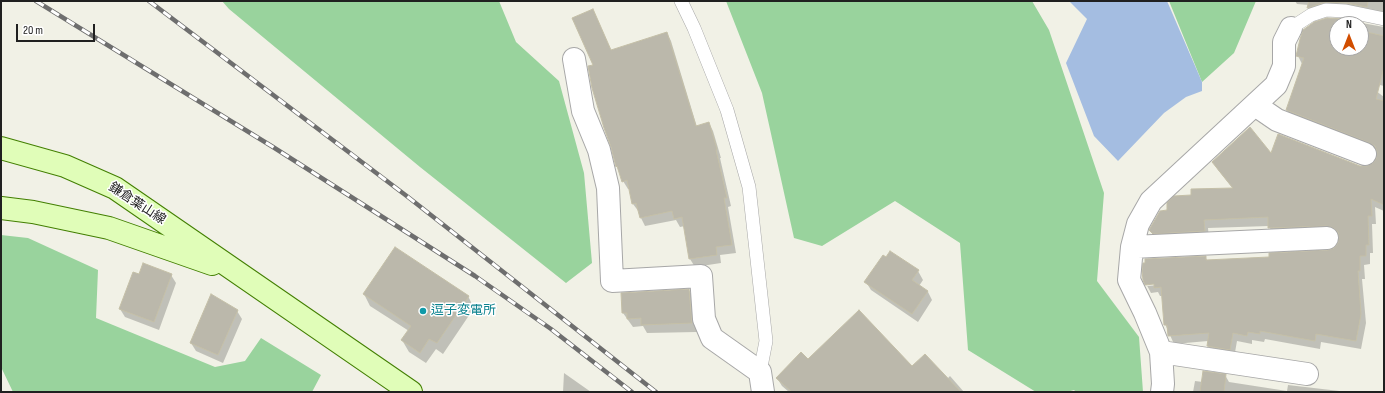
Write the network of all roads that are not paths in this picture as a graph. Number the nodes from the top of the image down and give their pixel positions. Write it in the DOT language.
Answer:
graph roads {
  1 [pos="682,1"];
  2 [pos="1384,19"];
  3 [pos="1291,28"];
  4 [pos="574,59"];
  5 [pos="1255,106"];
  6 [pos="1,148"];
  7 [pos="1365,154"];
  8 [pos="1,208"];
  9 [pos="1327,238"];
  10 [pos="1132,247"];
  11 [pos="240,274"];
  12 [pos="1161,352"];
  13 [pos="1307,374"];
  14 [pos="762,382"];
  15 [pos="412,392"];
  16 [pos="1162,392"];
  1 -- 14 [label="lane"];
  2 -- 3 [label="lane"];
  3 -- 5 [label="street"];
  4 -- 14 [label="street"];
  5 -- 7 [label="street"];
  5 -- 10 [label="street"];
  6 -- 11 [label="main road, 鎌倉葉山線"];
  8 -- 11 [label="main road, 鎌倉葉山線"];
  9 -- 10 [label="street"];
  10 -- 12 [label="street"];
  11 -- 15 [label="main road, 鎌倉葉山線"];
  12 -- 13 [label="street"];
  12 -- 16 [label="street"];
}
